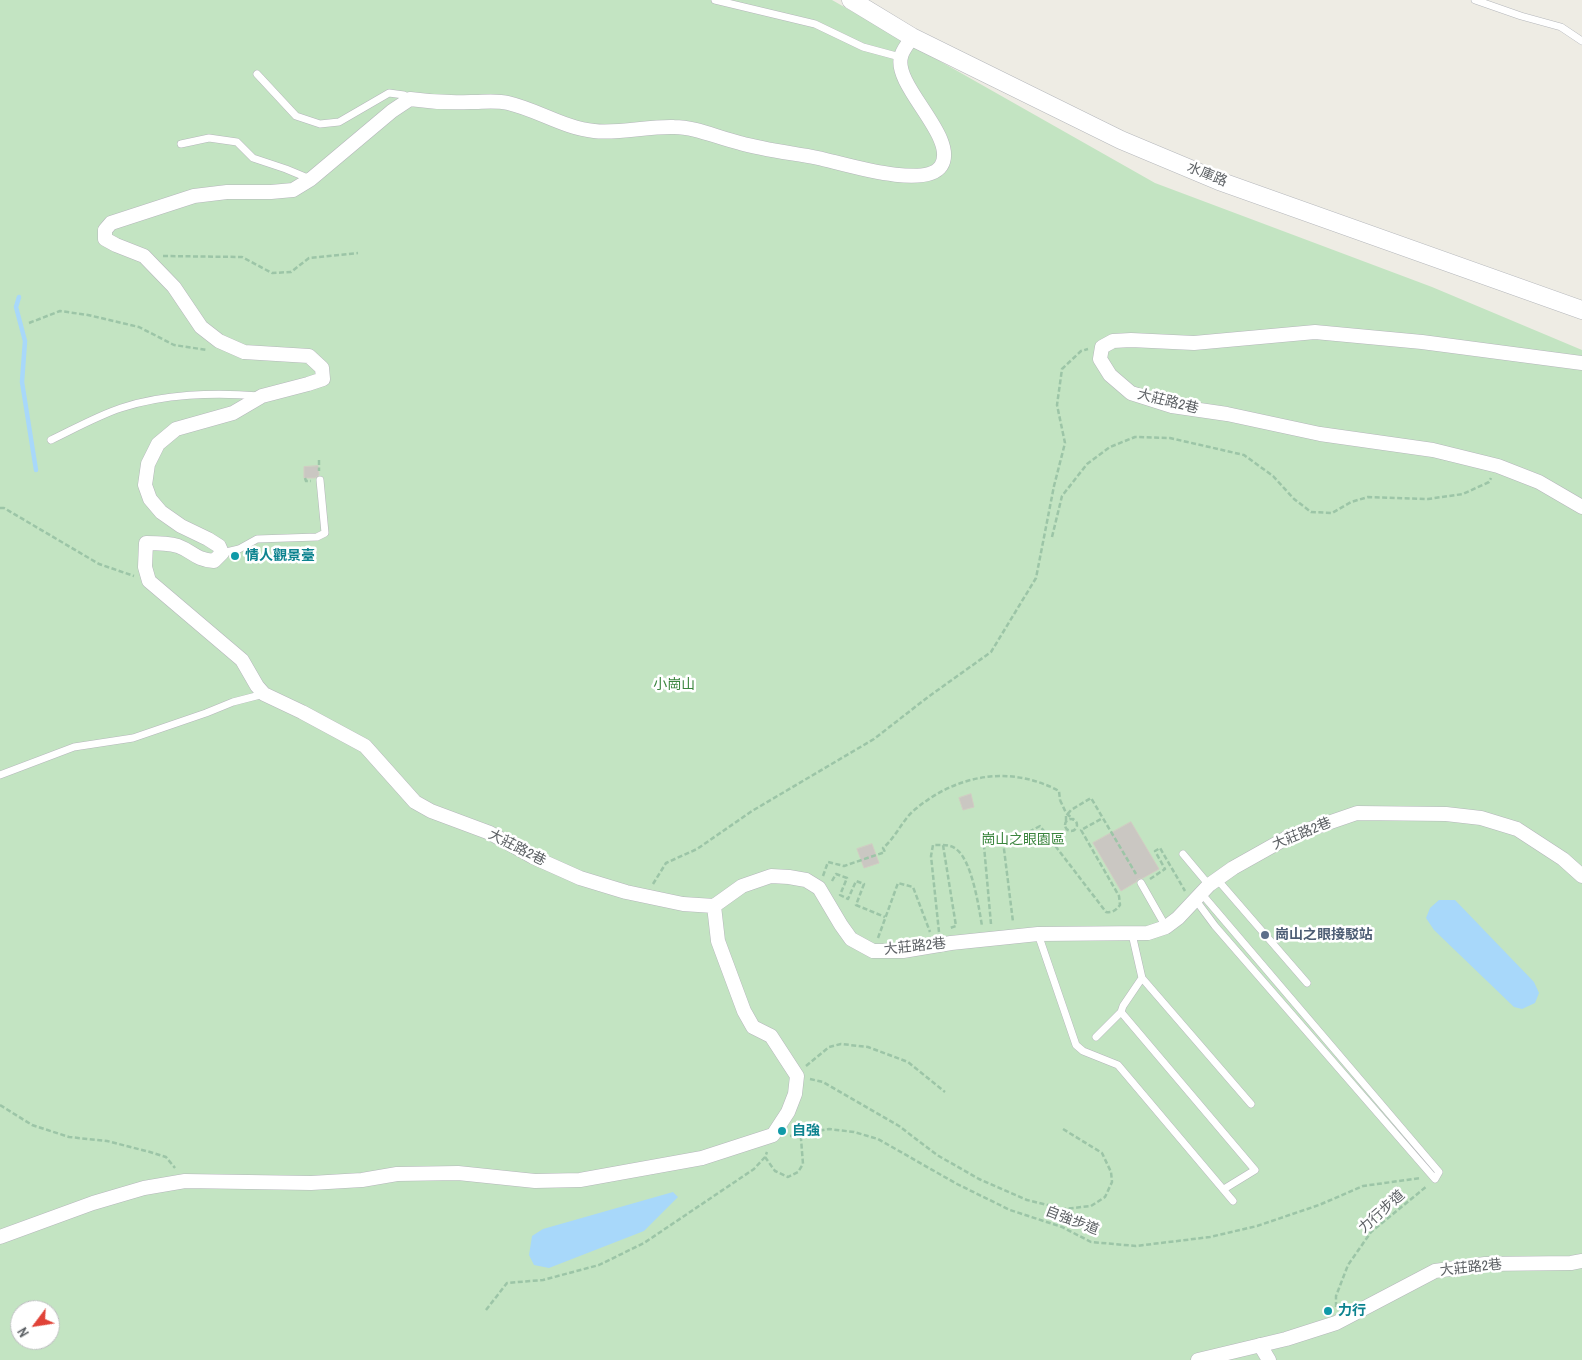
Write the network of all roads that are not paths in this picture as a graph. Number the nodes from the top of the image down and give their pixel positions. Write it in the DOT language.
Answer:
graph roads {
  1 [pos="715,0"];
  2 [pos="851,0"];
  3 [pos="1474,0"];
  4 [pos="912,37"];
  5 [pos="1582,42"];
  6 [pos="900,57"];
  7 [pos="257,74"];
  8 [pos="410,99"];
  9 [pos="180,144"];
  10 [pos="311,180"];
  11 [pos="1582,310"];
  12 [pos="1582,363"];
  13 [pos="262,396"];
  14 [pos="51,440"];
  15 [pos="320,480"];
  16 [pos="1582,507"];
  17 [pos="222,553"];
  18 [pos="264,694"];
  19 [pos="0,776"];
  20 [pos="1183,854"];
  21 [pos="1582,876"];
  22 [pos="1142,883"];
  23 [pos="1203,892"];
  24 [pos="714,906"];
  25 [pos="1166,927"];
  26 [pos="1038,934"];
  27 [pos="1132,934"];
  28 [pos="1142,978"];
  29 [pos="1307,983"];
  30 [pos="1121,1012"];
  31 [pos="1096,1037"];
  32 [pos="1251,1104"];
  33 [pos="1224,1190"];
  34 [pos="1232,1201"];
  35 [pos="0,1237"];
  36 [pos="1582,1261"];
  37 [pos="1260,1346"];
  38 [pos="1198,1360"];
  39 [pos="1269,1360"];
  1 -- 6 [label="lane"];
  2 -- 4 [label="street, 水庫路"];
  3 -- 5 [label="lane"];
  4 -- 6 [label="street"];
  4 -- 11 [label="street, 水庫路"];
  6 -- 8 [label="street"];
  7 -- 8 [label="lane"];
  8 -- 10 [label="street"];
  9 -- 10 [label="lane"];
  10 -- 13 [label="street"];
  12 -- 16 [label="street, 大莊路2巷"];
  13 -- 14 [label="lane"];
  13 -- 17 [label="street"];
  15 -- 17 [label="lane"];
  17 -- 18 [label="street"];
  18 -- 19 [label="lane"];
  18 -- 24 [label="street, 大莊路2巷"];
  20 -- 23 [label="lane"];
  21 -- 23 [label="street, 大莊路2巷"];
  22 -- 25 [label="lane"];
  23 -- 23 [label="lane"];
  23 -- 25 [label="street, 大莊路2巷"];
  23 -- 29 [label="lane"];
  24 -- 26 [label="street, 大莊路2巷"];
  24 -- 35 [label="street"];
  25 -- 27 [label="street, 大莊路2巷"];
  26 -- 27 [label="street, 大莊路2巷"];
  26 -- 33 [label="lane"];
  27 -- 28 [label="lane"];
  28 -- 30 [label="lane"];
  28 -- 32 [label="lane"];
  30 -- 31 [label="lane"];
  30 -- 33 [label="lane"];
  33 -- 34 [label="lane"];
  36 -- 37 [label="street, 大莊路2巷"];
  37 -- 38 [label="street, 大莊路2巷"];
  37 -- 39 [label="street"];
}
